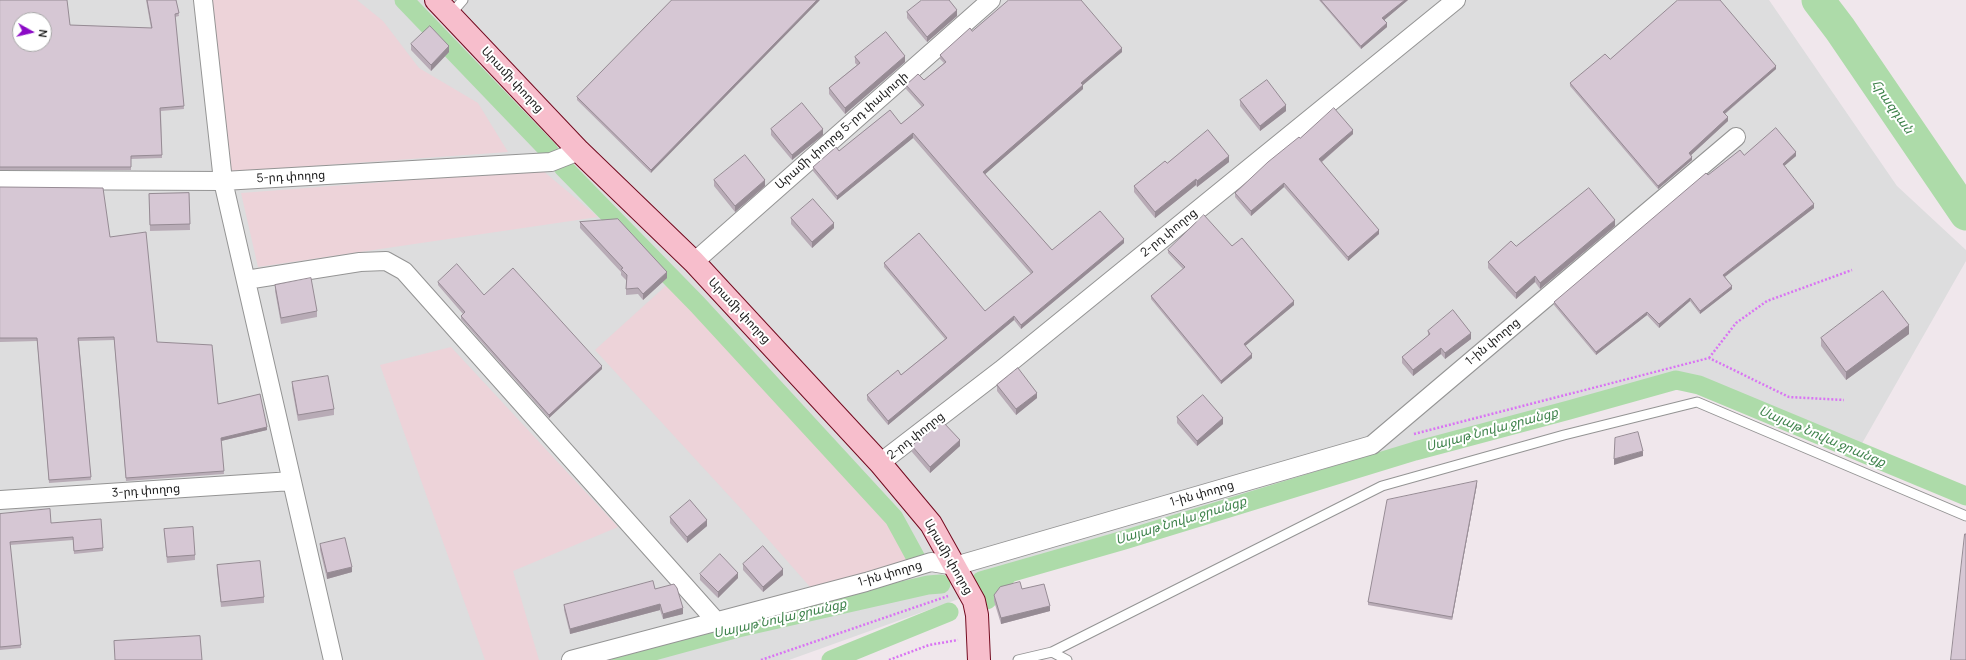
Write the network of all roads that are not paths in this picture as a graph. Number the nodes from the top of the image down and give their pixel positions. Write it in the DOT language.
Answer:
graph roads {
  1 [pos="203,0"];
  2 [pos="991,0"];
  3 [pos="1456,0"];
  4 [pos="450,5"];
  5 [pos="1736,137"];
  6 [pos="579,151"];
  7 [pos="0,180"];
  8 [pos="223,181"];
  9 [pos="694,262"];
  10 [pos="246,280"];
  11 [pos="880,464"];
  12 [pos="292,482"];
  13 [pos="0,500"];
  14 [pos="1966,516"];
  15 [pos="955,566"];
  16 [pos="716,621"];
  17 [pos="1052,652"];
  18 [pos="333,660"];
  19 [pos="571,660"];
  20 [pos="979,660"];
  21 [pos="1018,660"];
  22 [pos="1067,660"];
  1 -- 8 [label="street"];
  2 -- 9 [label="street, Արամի փողոց 5-րդ փակուղի"];
  3 -- 11 [label="street, 2-րդ փողոց"];
  4 -- 6 [label="main road, Արամի փողոց"];
  5 -- 15 [label="street, 1-ին փողոց"];
  6 -- 8 [label="street, 5-րդ փողոց"];
  6 -- 9 [label="main road, Արամի փողոց"];
  7 -- 8 [label="street, 5-րդ փողոց"];
  8 -- 10 [label="street"];
  9 -- 11 [label="main road, Արամի փողոց"];
  10 -- 12 [label="street"];
  10 -- 16 [label="street"];
  11 -- 15 [label="main road, Արամի փողոց"];
  12 -- 13 [label="street, 3-րդ փողոց"];
  12 -- 18 [label="street"];
  14 -- 17 [label="lane"];
  15 -- 16 [label="street, 1-ին փողոց"];
  15 -- 20 [label="main road, Արամի փողոց"];
  16 -- 19 [label="street, 1-ին փողոց"];
  17 -- 21 [label="lane"];
  17 -- 22 [label="lane"];
}
